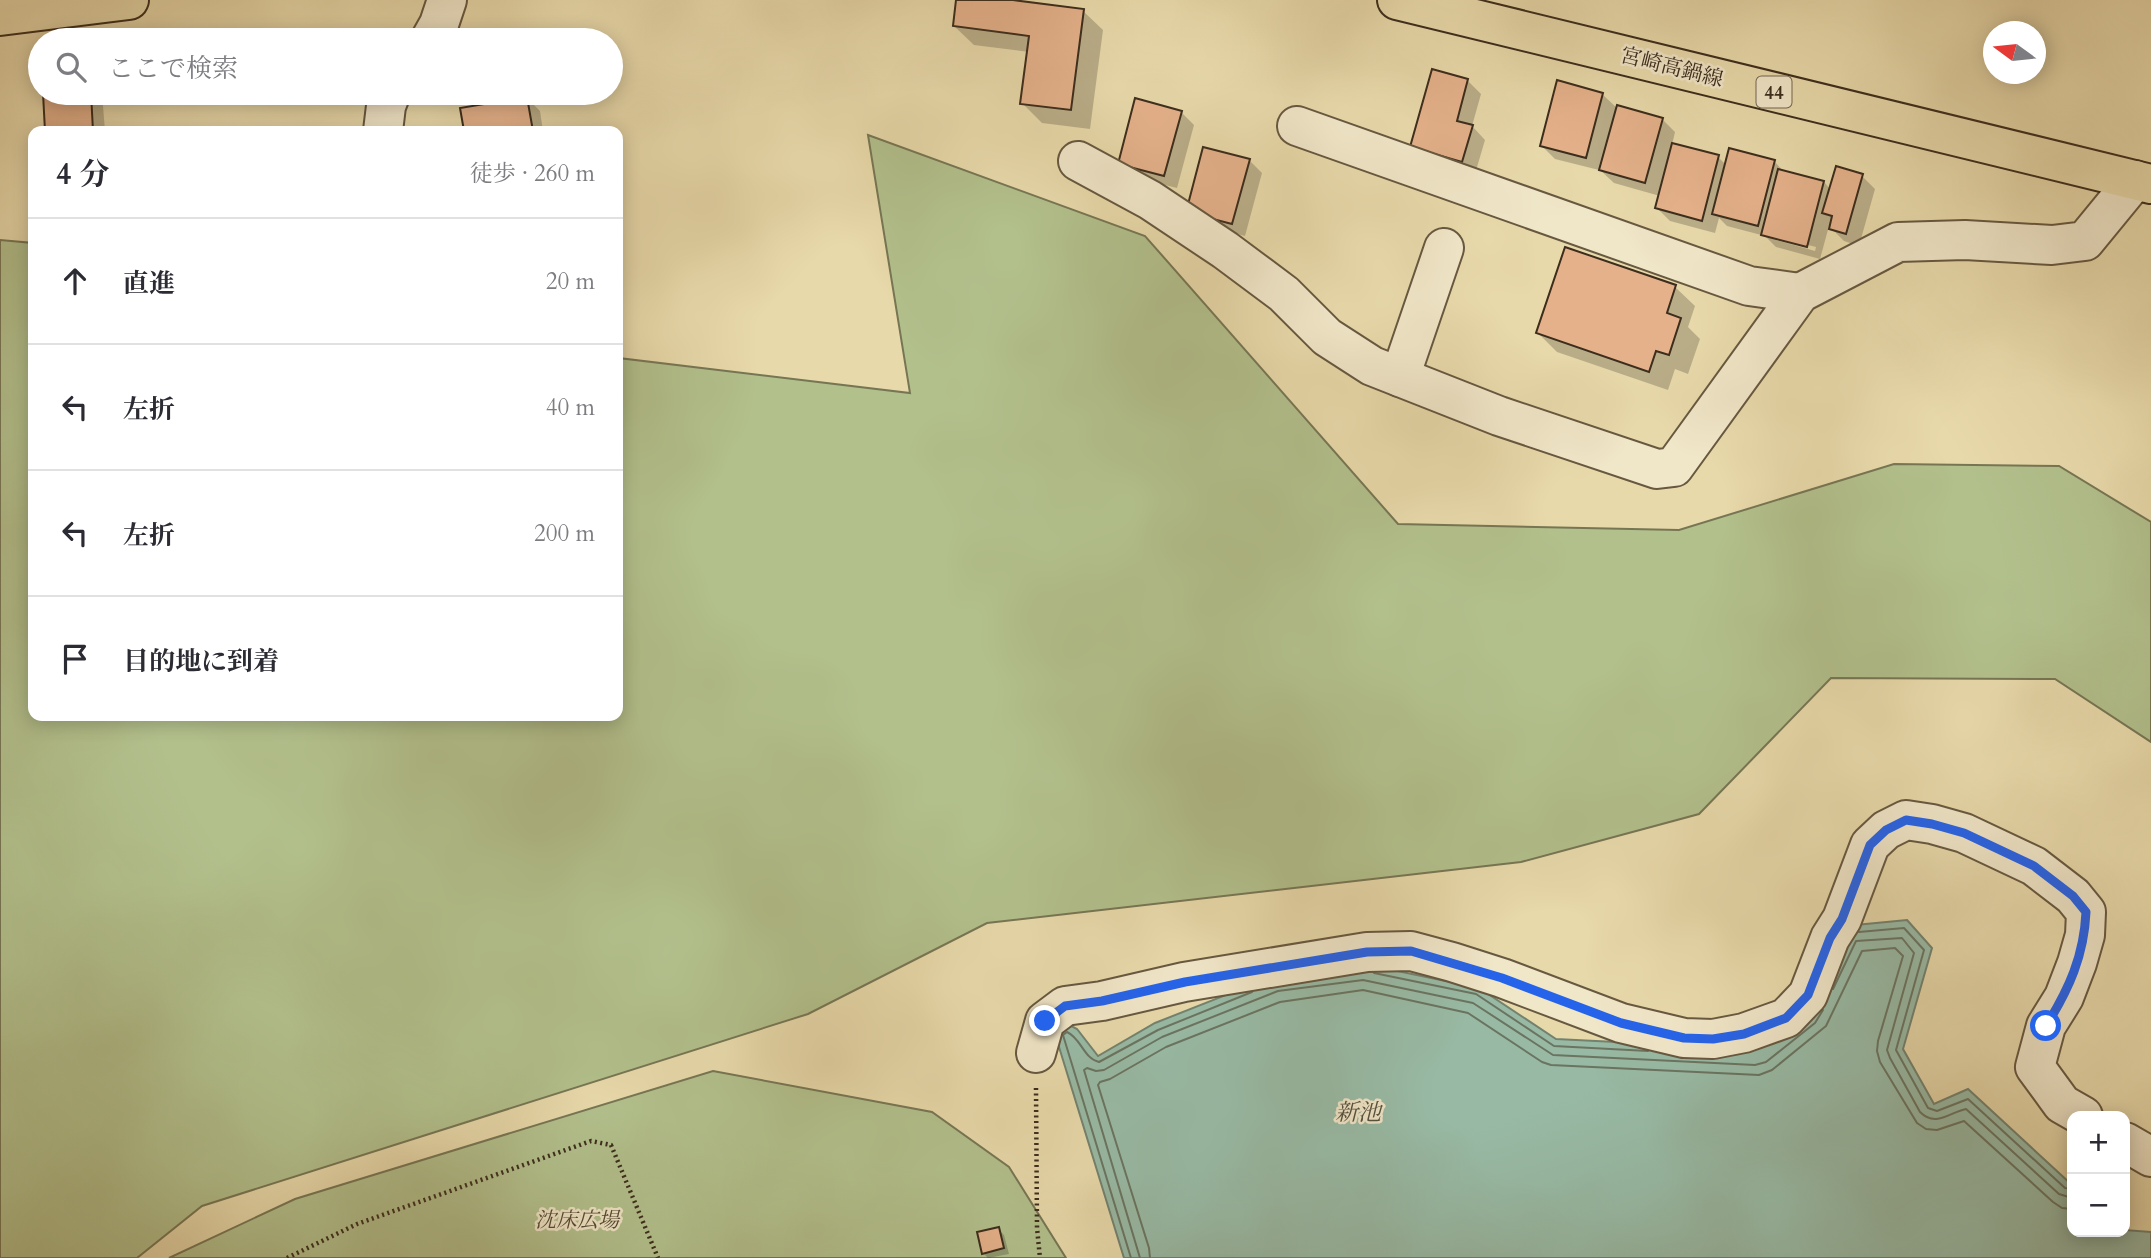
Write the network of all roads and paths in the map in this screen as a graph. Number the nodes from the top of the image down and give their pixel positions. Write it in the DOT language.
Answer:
graph roads {
  1 [pos="130,0"];
  2 [pos="447,0"];
  3 [pos="1397,0"];
  4 [pos="0,16"];
  5 [pos="437,28"];
  6 [pos="386,105"];
  7 [pos="384,126"];
  8 [pos="1297,126"];
  9 [pos="1077,161"];
  10 [pos="2143,182"];
  11 [pos="1444,248"];
  12 [pos="1800,293"];
  13 [pos="1400,377"];
  14 [pos="1036,1054"];
  15 [pos="2074,1111"];
  16 [pos="2130,1145"];
  17 [pos="2151,1157"];
  18 [pos="287,1258"];
  19 [pos="658,1258"];
  20 [pos="1040,1258"];
  1 -- 4 [label="main road"];
  2 -- 5 [label="street"];
  3 -- 10 [label="main road, 宮崎高鍋線 / 44"];
  6 -- 7 [label="street"];
  8 -- 12 [label="street"];
  9 -- 13 [label="street"];
  10 -- 12 [label="street"];
  11 -- 13 [label="street"];
  12 -- 13 [label="street"];
  14 -- 15 [label="street"];
  14 -- 20 [label="path"];
  16 -- 17 [label="street"];
  18 -- 19 [label="path"];
}
